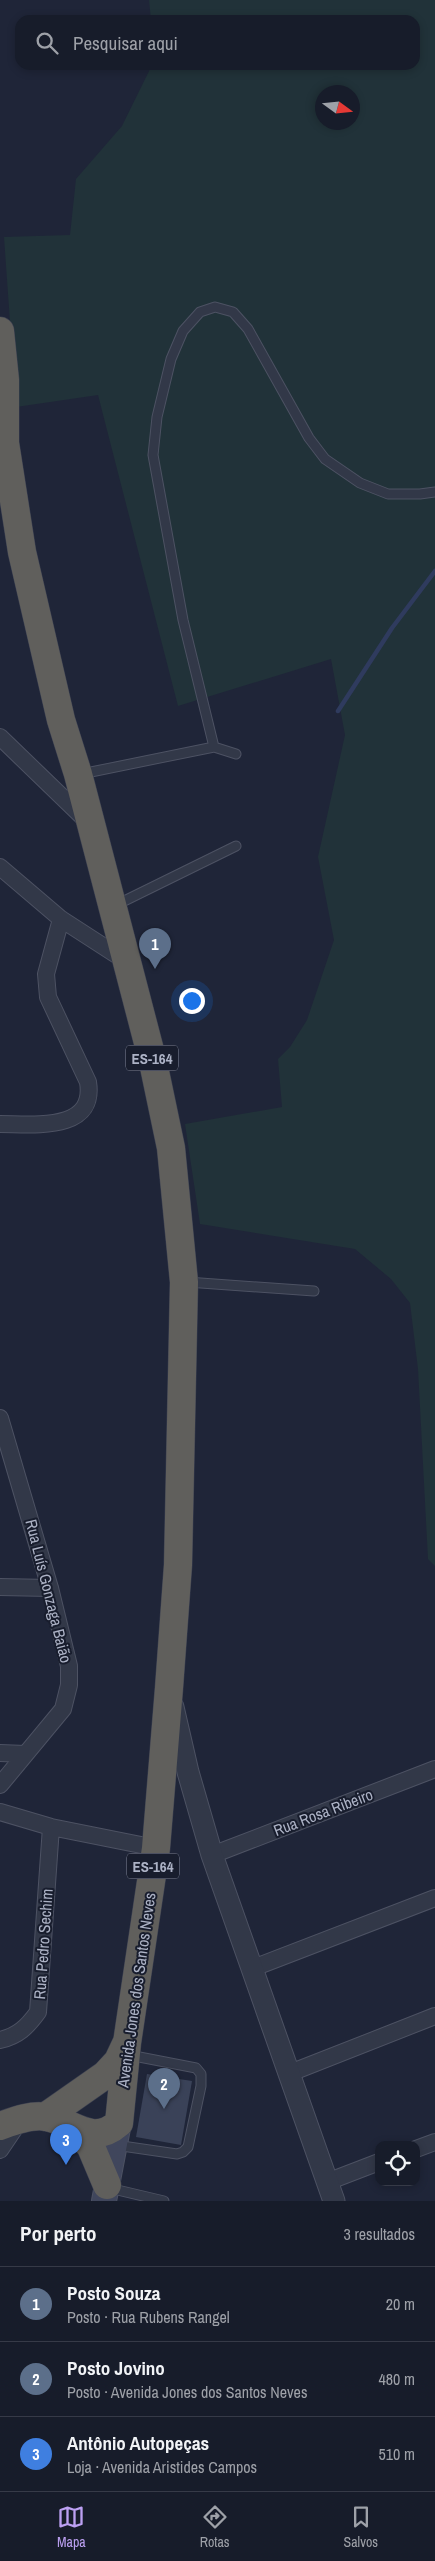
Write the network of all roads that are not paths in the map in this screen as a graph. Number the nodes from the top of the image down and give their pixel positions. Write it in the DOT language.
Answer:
graph roads {
  1 [pos="0,332"];
  2 [pos="2,437"];
  3 [pos="435,492"];
  4 [pos="0,737"];
  5 [pos="214,747"];
  6 [pos="236,754"];
  7 [pos="78,774"];
  8 [pos="91,825"];
  9 [pos="236,846"];
  10 [pos="0,867"];
  11 [pos="112,908"];
  12 [pos="61,919"];
  13 [pos="126,961"];
  14 [pos="0,1124"];
  15 [pos="184,1282"];
  16 [pos="314,1291"];
  17 [pos="0,1418"];
  18 [pos="0,1587"];
  19 [pos="50,1588"];
  20 [pos="169,1688"];
  21 [pos="0,1753"];
  22 [pos="25,1754"];
  23 [pos="435,1769"];
  24 [pos="0,1785"];
  25 [pos="0,1812"];
  26 [pos="51,1827"];
  27 [pos="156,1848"];
  28 [pos="212,1855"];
  29 [pos="435,1898"];
  30 [pos="253,1968"];
  31 [pos="435,2016"];
  32 [pos="0,2040"];
  33 [pos="126,2049"];
  34 [pos="290,2073"];
  35 [pos="71,2097"];
  36 [pos="22,2120"];
  37 [pos="118,2128"];
  38 [pos="78,2131"];
  39 [pos="435,2142"];
  40 [pos="420,2148"];
  41 [pos="0,2150"];
  42 [pos="375,2164"];
  43 [pos="106,2191"];
  44 [pos="330,2191"];
  45 [pos="164,2201"];
  1 -- 2 [label="highway, ES-164"];
  2 -- 7 [label="highway, ES-164"];
  3 -- 5 [label="lane"];
  4 -- 8 [label="street"];
  5 -- 6 [label="lane"];
  5 -- 7 [label="lane"];
  7 -- 8 [label="highway, ES-164"];
  8 -- 11 [label="highway, ES-164"];
  9 -- 11 [label="lane"];
  10 -- 12 [label="street"];
  11 -- 13 [label="highway, ES-164"];
  12 -- 13 [label="street"];
  12 -- 14 [label="street"];
  13 -- 15 [label="highway, ES-164"];
  15 -- 16 [label="lane"];
  15 -- 20 [label="highway, ES-164"];
  17 -- 19 [label="street, Rua Luís Gonzaga Baião"];
  18 -- 19 [label="street"];
  19 -- 22 [label="street, Rua Luís Gonzaga Baião"];
  20 -- 27 [label="highway, Avenida Jones dos Santos Neves / ES-164"];
  20 -- 28 [label="street"];
  21 -- 22 [label="street"];
  22 -- 24 [label="street, Rua Luís Gonzaga Baião"];
  23 -- 28 [label="street, Rua Rosa Ribeiro"];
  25 -- 26 [label="street"];
  26 -- 27 [label="street"];
  26 -- 32 [label="street, Rua Pedro Sechim"];
  27 -- 33 [label="highway, Avenida Jones dos Santos Neves / ES-164"];
  28 -- 30 [label="street"];
  29 -- 30 [label="street"];
  30 -- 34 [label="street"];
  31 -- 34 [label="street"];
  33 -- 35 [label="highway"];
  33 -- 37 [label="highway, Avenida Jones dos Santos Neves / ES-164"];
  33 -- 37 [label="lane"];
  34 -- 44 [label="street"];
  35 -- 36 [label="highway"];
  35 -- 37 [label="highway"];
  36 -- 38 [label="highway"];
  36 -- 41 [label="street"];
  37 -- 38 [label="highway"];
  37 -- 43 [label="main road, Avenida Jones dos Santos Neves / ES-164"];
  38 -- 43 [label="highway"];
  39 -- 40 [label="street"];
  42 -- 44 [label="street"];
  43 -- 45 [label="lane"];
}
